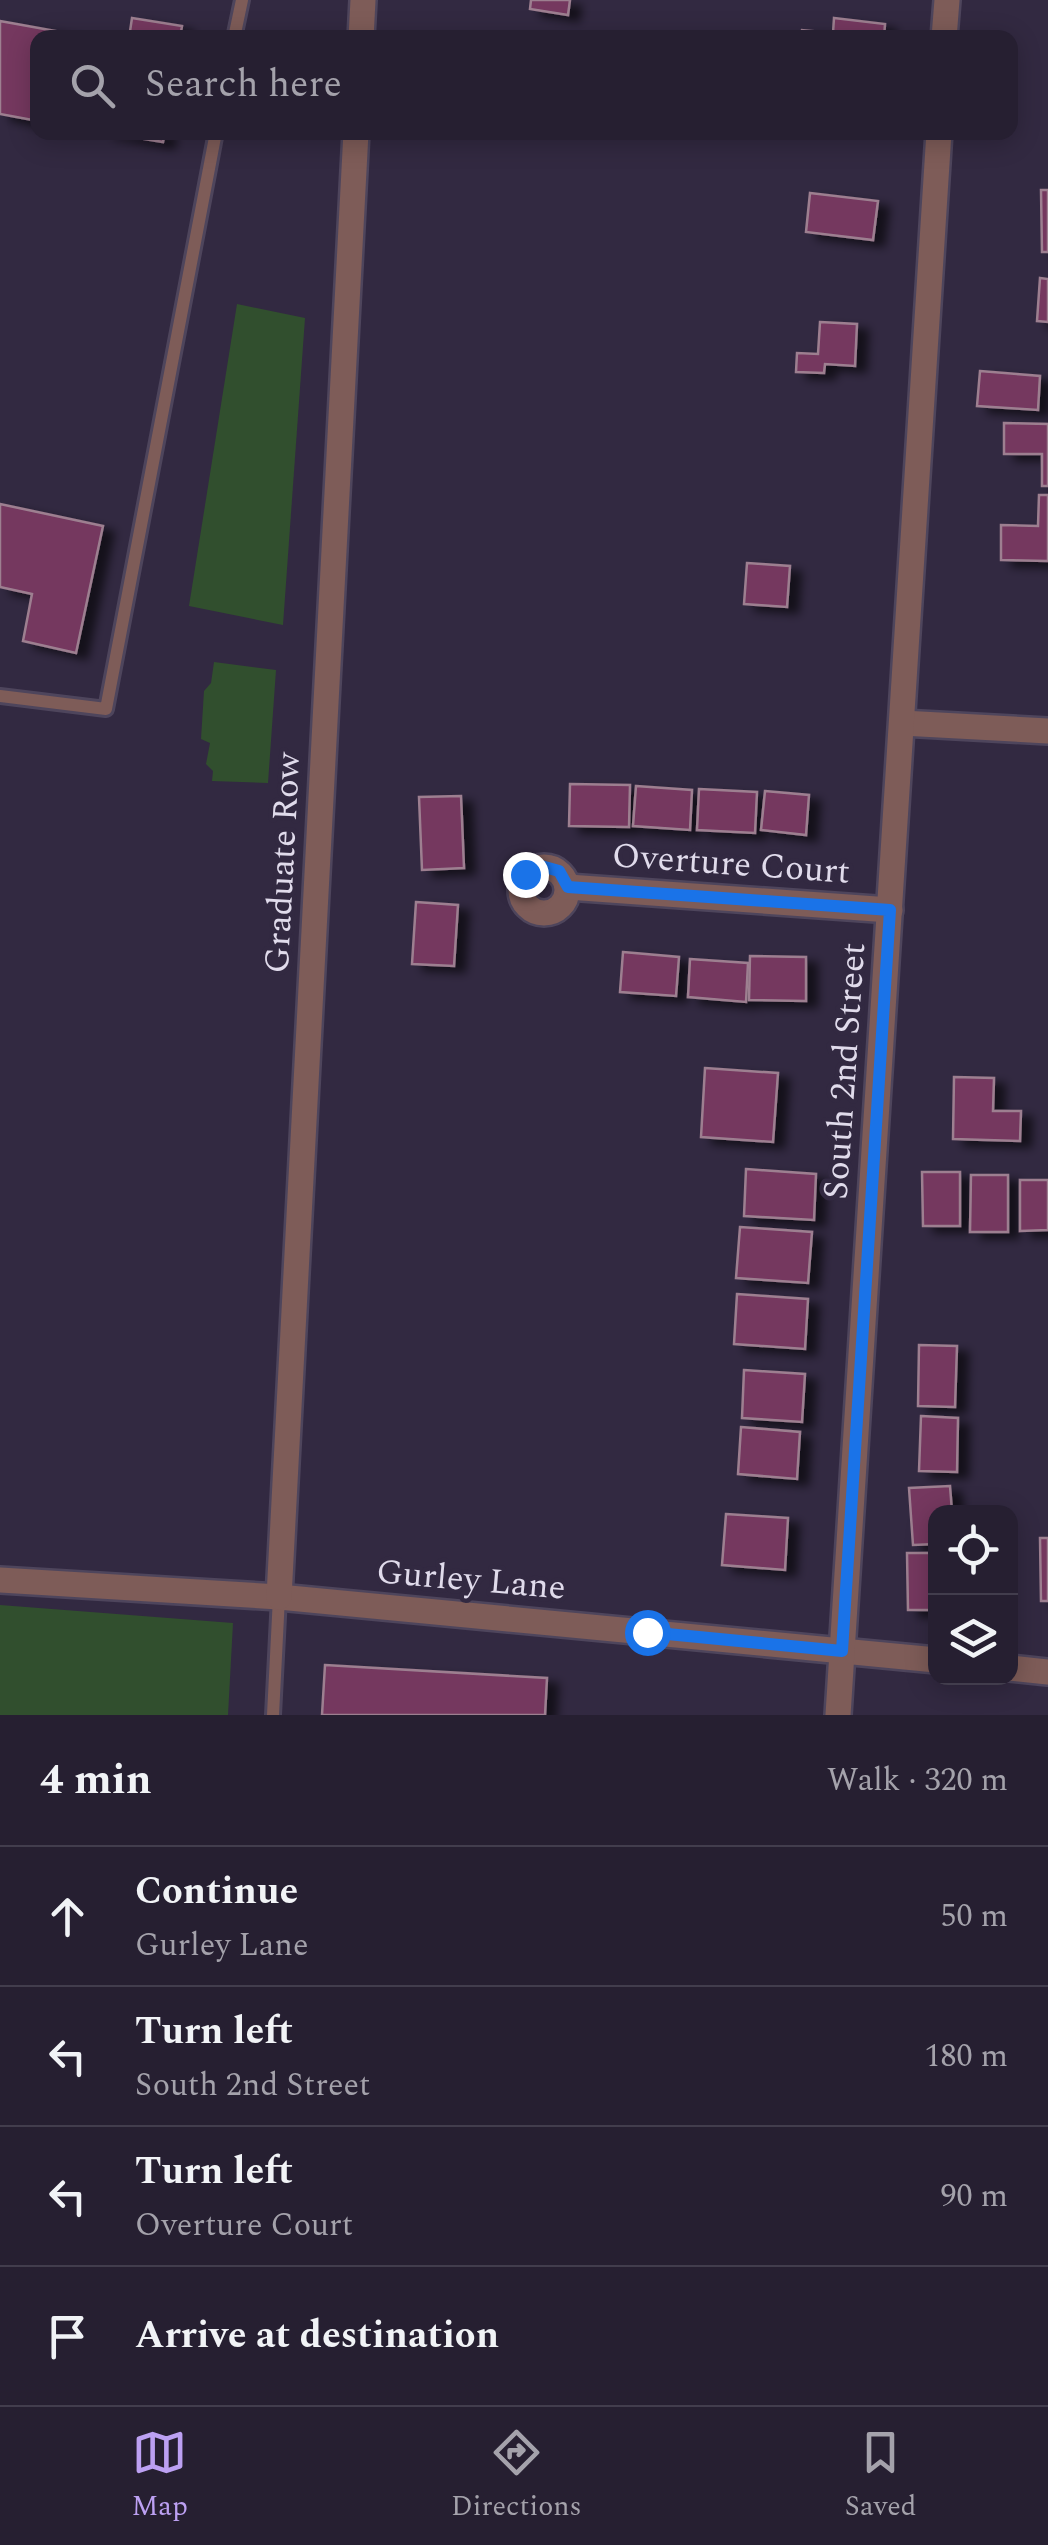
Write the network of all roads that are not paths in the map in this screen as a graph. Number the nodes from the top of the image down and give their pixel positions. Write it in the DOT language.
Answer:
graph roads {
  1 [pos="242,0"];
  2 [pos="363,0"];
  3 [pos="947,0"];
  4 [pos="236,30"];
  5 [pos="361,30"];
  6 [pos="945,30"];
  7 [pos="214,140"];
  8 [pos="356,140"];
  9 [pos="938,140"];
  10 [pos="0,696"];
  11 [pos="902,724"];
  12 [pos="1048,731"];
  13 [pos="568,887"];
  14 [pos="890,910"];
  15 [pos="0,1580"];
  16 [pos="279,1597"];
  17 [pos="842,1651"];
  18 [pos="928,1659"];
  19 [pos="1018,1669"];
  20 [pos="1048,1672"];
  21 [pos="273,1715"];
  22 [pos="838,1715"];
  1 -- 4 [label="lane"];
  2 -- 5 [label="street"];
  3 -- 6 [label="street"];
  7 -- 10 [label="lane"];
  8 -- 16 [label="street, Graduate Row"];
  9 -- 11 [label="street, South 2nd Street"];
  11 -- 12 [label="street"];
  11 -- 14 [label="street, South 2nd Street"];
  13 -- 14 [label="street, Overture Court"];
  14 -- 17 [label="street, South 2nd Street"];
  15 -- 16 [label="street, Gurley Lane"];
  16 -- 17 [label="street, Gurley Lane"];
  16 -- 21 [label="lane"];
  17 -- 18 [label="street, Gurley Lane"];
  17 -- 22 [label="street, South 2nd Street"];
  19 -- 20 [label="street"];
}
